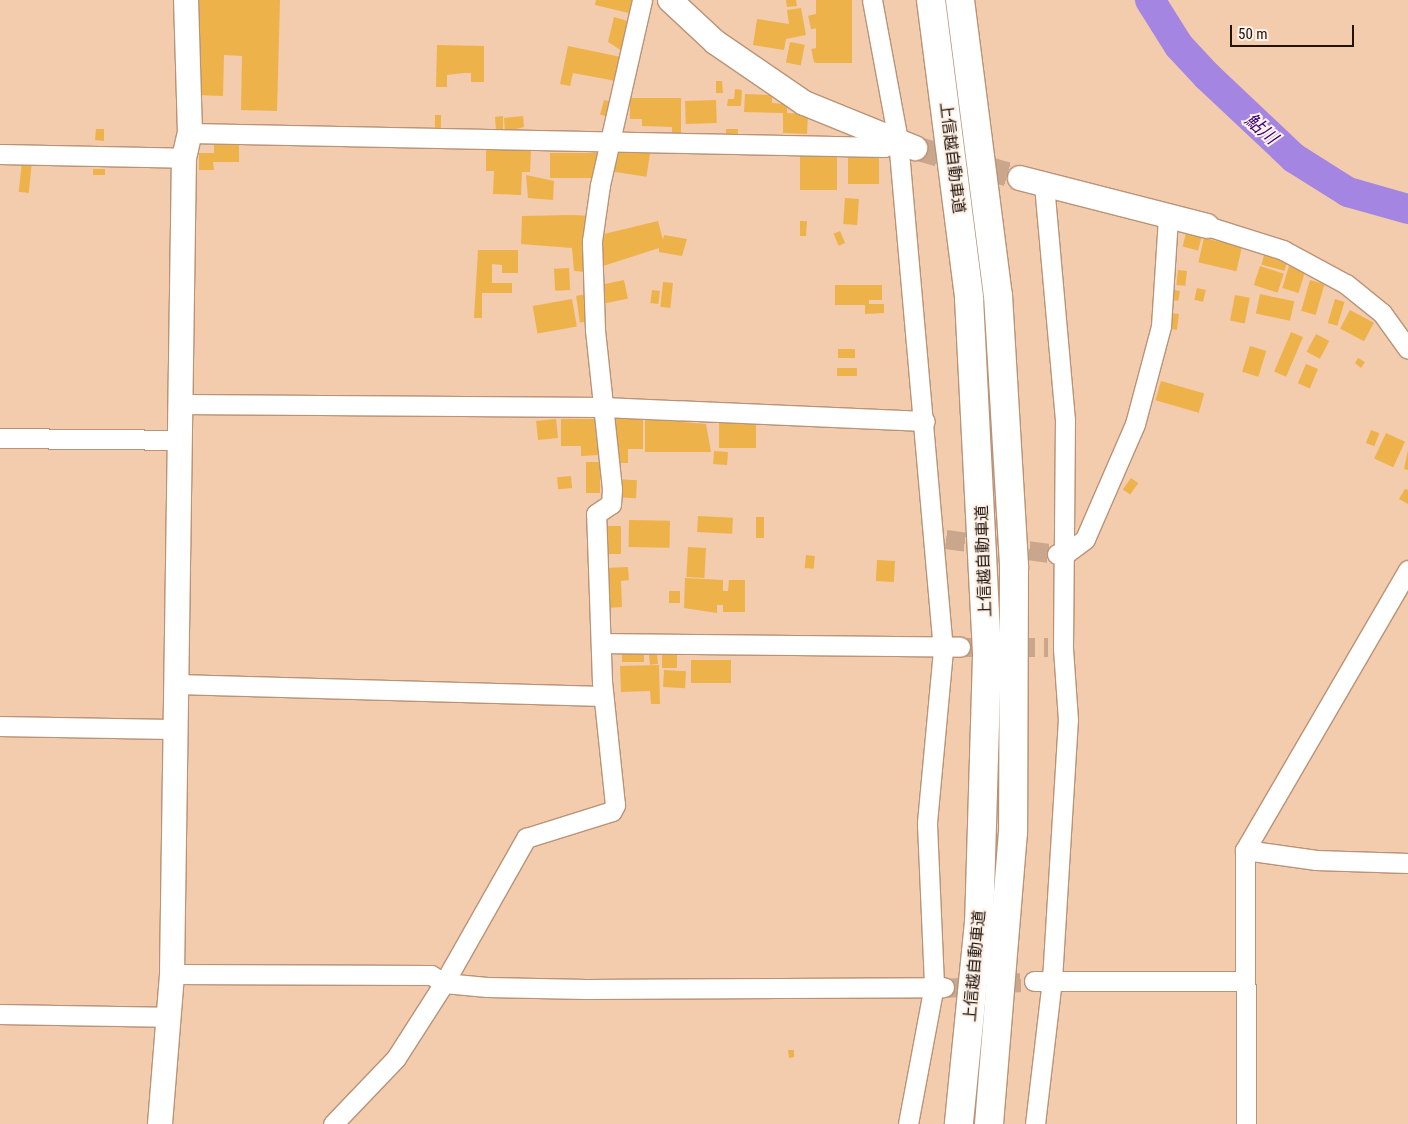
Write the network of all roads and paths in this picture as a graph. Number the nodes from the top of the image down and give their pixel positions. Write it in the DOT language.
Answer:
graph roads {
  1 [pos="186,0"];
  2 [pos="642,0"];
  3 [pos="670,0"];
  4 [pos="872,0"];
  5 [pos="931,0"];
  6 [pos="960,0"];
  7 [pos="190,133"];
  8 [pos="609,142"];
  9 [pos="906,144"];
  10 [pos="0,154"];
  11 [pos="184,158"];
  12 [pos="1020,178"];
  13 [pos="1044,185"];
  14 [pos="1168,218"];
  15 [pos="1207,226"];
  16 [pos="1408,349"];
  17 [pos="180,404"];
  18 [pos="603,407"];
  19 [pos="925,421"];
  20 [pos="0,438"];
  21 [pos="180,440"];
  22 [pos="1061,555"];
  23 [pos="1408,570"];
  24 [pos="604,643"];
  25 [pos="951,648"];
  26 [pos="176,684"];
  27 [pos="603,696"];
  28 [pos="0,726"];
  29 [pos="176,729"];
  30 [pos="1245,850"];
  31 [pos="1408,863"];
  32 [pos="172,974"];
  33 [pos="1043,981"];
  34 [pos="1244,982"];
  35 [pos="444,984"];
  36 [pos="940,986"];
  37 [pos="0,1014"];
  38 [pos="168,1018"];
  39 [pos="160,1124"];
  40 [pos="333,1124"];
  41 [pos="908,1124"];
  42 [pos="959,1124"];
  43 [pos="989,1124"];
  44 [pos="1035,1124"];
  45 [pos="1246,1124"];
  1 -- 7 [label="street"];
  2 -- 8 [label="street"];
  3 -- 9 [label="street"];
  4 -- 9 [label="street"];
  5 -- 42 [label="highway, 上信越自動車道"];
  6 -- 43 [label="highway, 上信越自動車道"];
  7 -- 8 [label="street"];
  7 -- 11 [label="street"];
  8 -- 9 [label="street"];
  8 -- 18 [label="street"];
  9 -- 19 [label="street"];
  10 -- 11 [label="street"];
  11 -- 17 [label="street"];
  12 -- 13 [label="street"];
  13 -- 14 [label="street"];
  13 -- 22 [label="street"];
  14 -- 15 [label="street"];
  14 -- 22 [label="street"];
  15 -- 16 [label="street"];
  17 -- 18 [label="street"];
  17 -- 21 [label="street"];
  18 -- 19 [label="street"];
  18 -- 24 [label="street"];
  19 -- 25 [label="street"];
  20 -- 21 [label="street"];
  21 -- 26 [label="street"];
  22 -- 33 [label="street"];
  23 -- 30 [label="street"];
  24 -- 25 [label="street"];
  24 -- 27 [label="street"];
  25 -- 36 [label="street"];
  26 -- 27 [label="street"];
  26 -- 29 [label="street"];
  27 -- 35 [label="street"];
  28 -- 29 [label="street"];
  29 -- 32 [label="street"];
  30 -- 31 [label="street"];
  30 -- 34 [label="street"];
  32 -- 35 [label="street"];
  32 -- 38 [label="street"];
  33 -- 34 [label="street"];
  33 -- 44 [label="street"];
  34 -- 45 [label="street"];
  35 -- 36 [label="street"];
  35 -- 40 [label="street"];
  36 -- 41 [label="street"];
  37 -- 38 [label="street"];
  38 -- 39 [label="street"];
}
